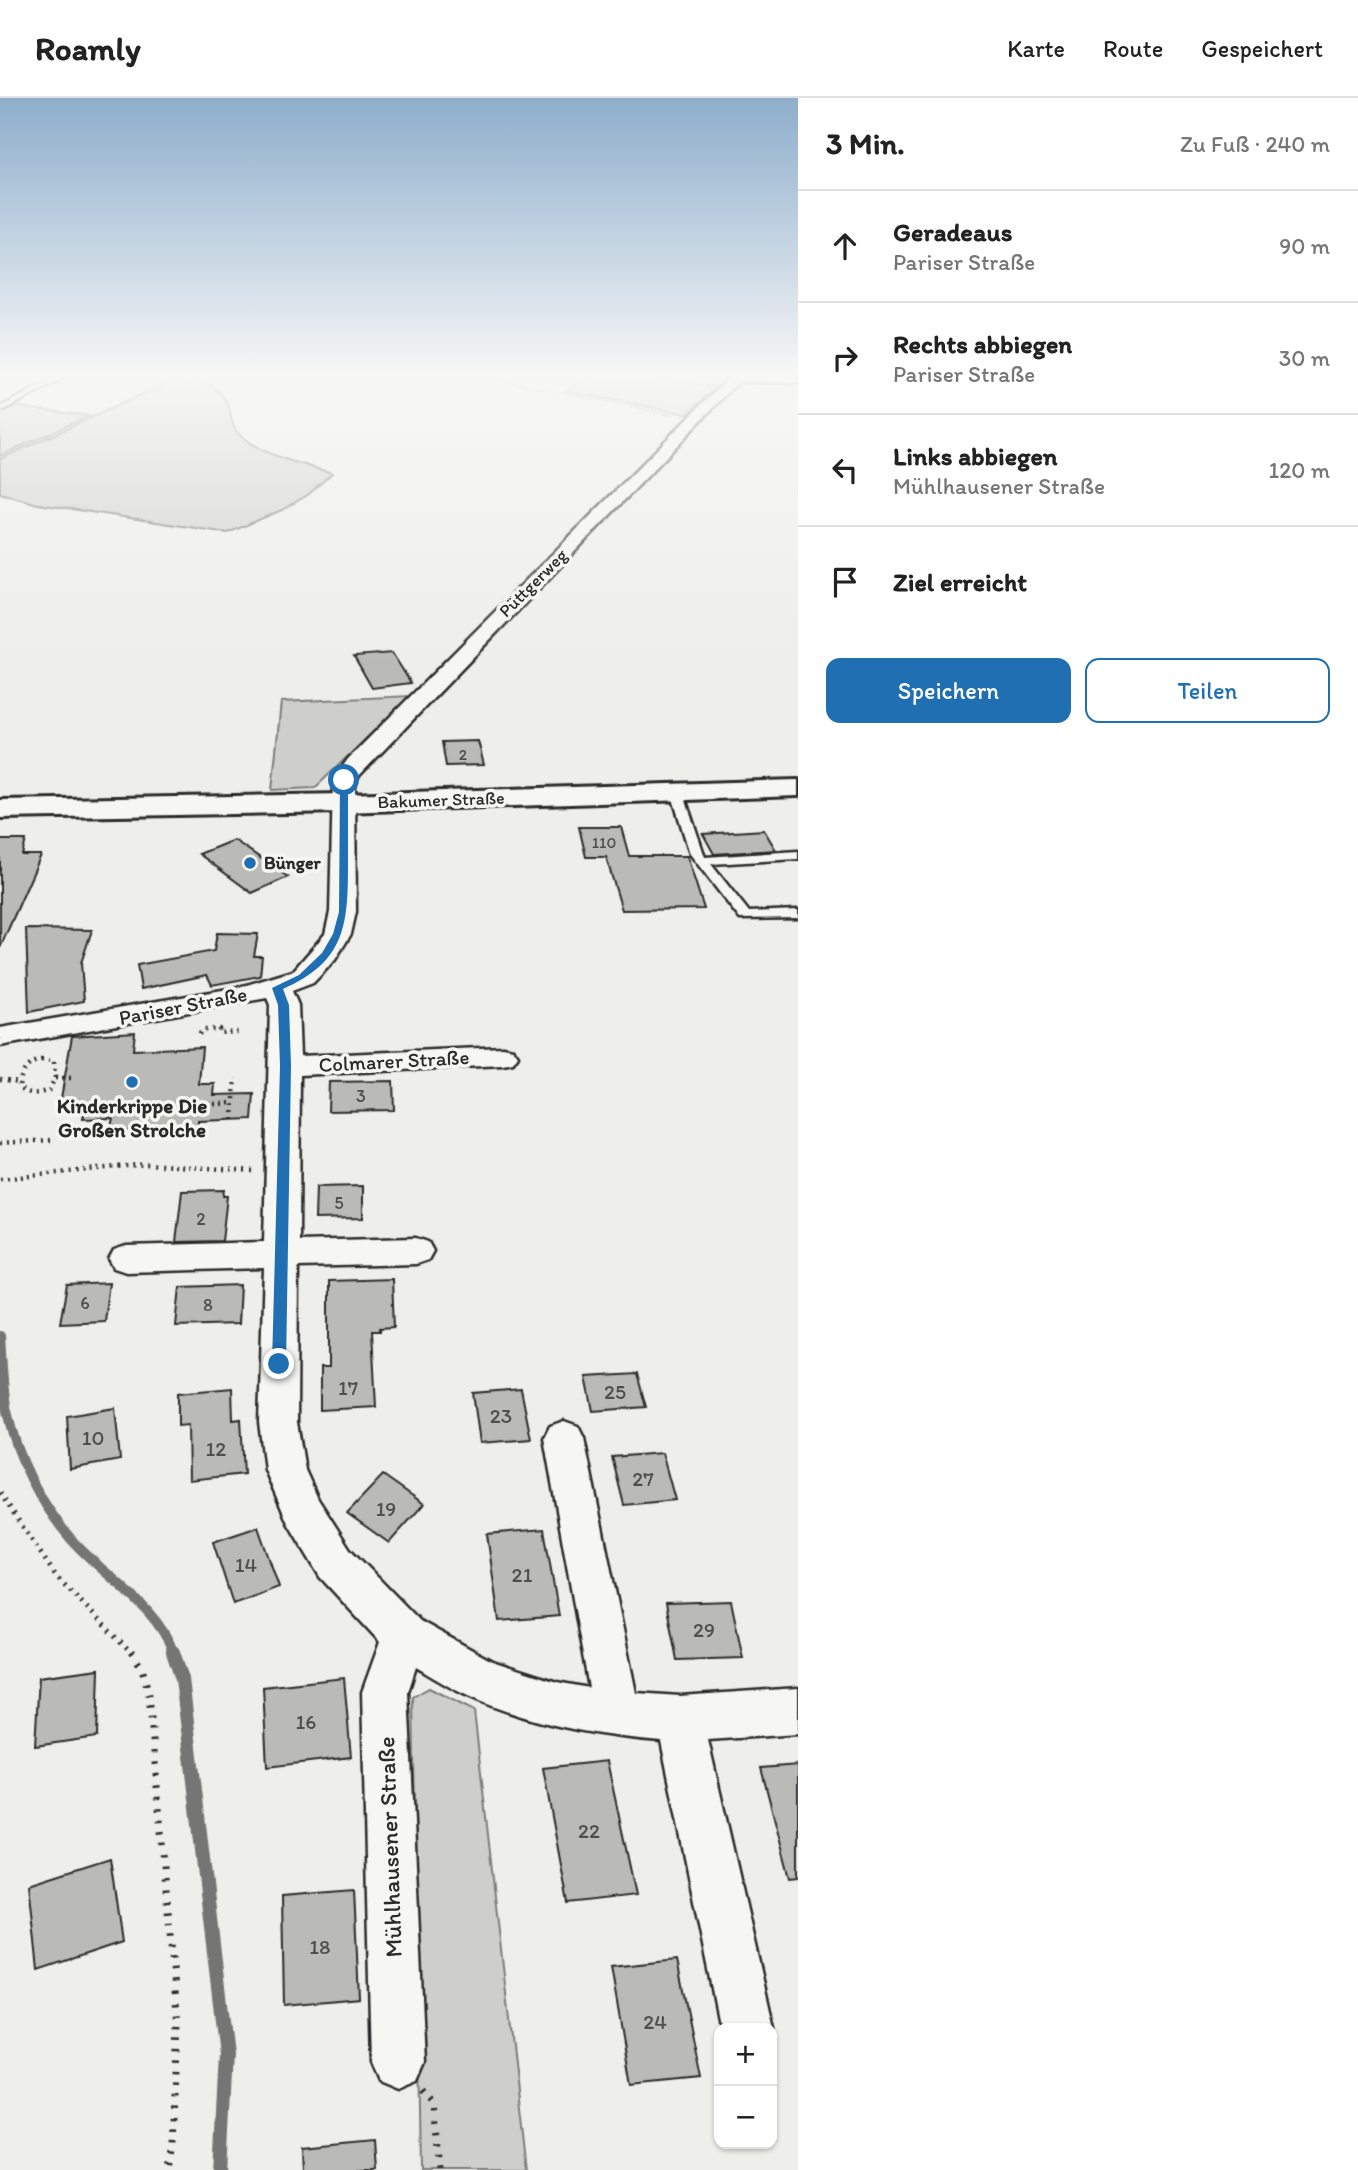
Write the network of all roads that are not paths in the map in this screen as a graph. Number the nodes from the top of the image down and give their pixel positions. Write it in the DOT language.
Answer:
graph roads {
  1 [pos="646,469"];
  2 [pos="798,788"];
  3 [pos="677,792"];
  4 [pos="344,803"];
  5 [pos="0,809"];
  6 [pos="798,855"];
  7 [pos="702,861"];
  8 [pos="798,914"];
  9 [pos="277,988"];
  10 [pos="0,1037"];
  11 [pos="503,1056"];
  12 [pos="285,1066"];
  13 [pos="416,1251"];
  14 [pos="281,1255"];
  15 [pos="126,1259"];
  16 [pos="564,1438"];
  17 [pos="404,1636"];
  18 [pos="798,1711"];
  19 [pos="617,1715"];
  20 [pos="680,1718"];
  21 [pos="746,2023"];
  22 [pos="398,2062"];
  1 -- 4 [label="street, Püttgerweg"];
  2 -- 3 [label="main road, Bakumer Straße"];
  3 -- 4 [label="main road, Bakumer Straße"];
  3 -- 7 [label="lane"];
  4 -- 5 [label="main road, Bakumer Straße"];
  4 -- 9 [label="street, Pariser Straße"];
  6 -- 7 [label="lane"];
  7 -- 8 [label="lane"];
  9 -- 10 [label="street, Pariser Straße"];
  9 -- 12 [label="street"];
  11 -- 12 [label="street, Colmarer Straße"];
  12 -- 14 [label="street"];
  13 -- 14 [label="street"];
  14 -- 15 [label="street"];
  14 -- 17 [label="street"];
  16 -- 19 [label="street"];
  17 -- 19 [label="street"];
  17 -- 22 [label="street, Mühlhausener Straße"];
  18 -- 20 [label="street"];
  19 -- 20 [label="street"];
  20 -- 21 [label="street"];
}
